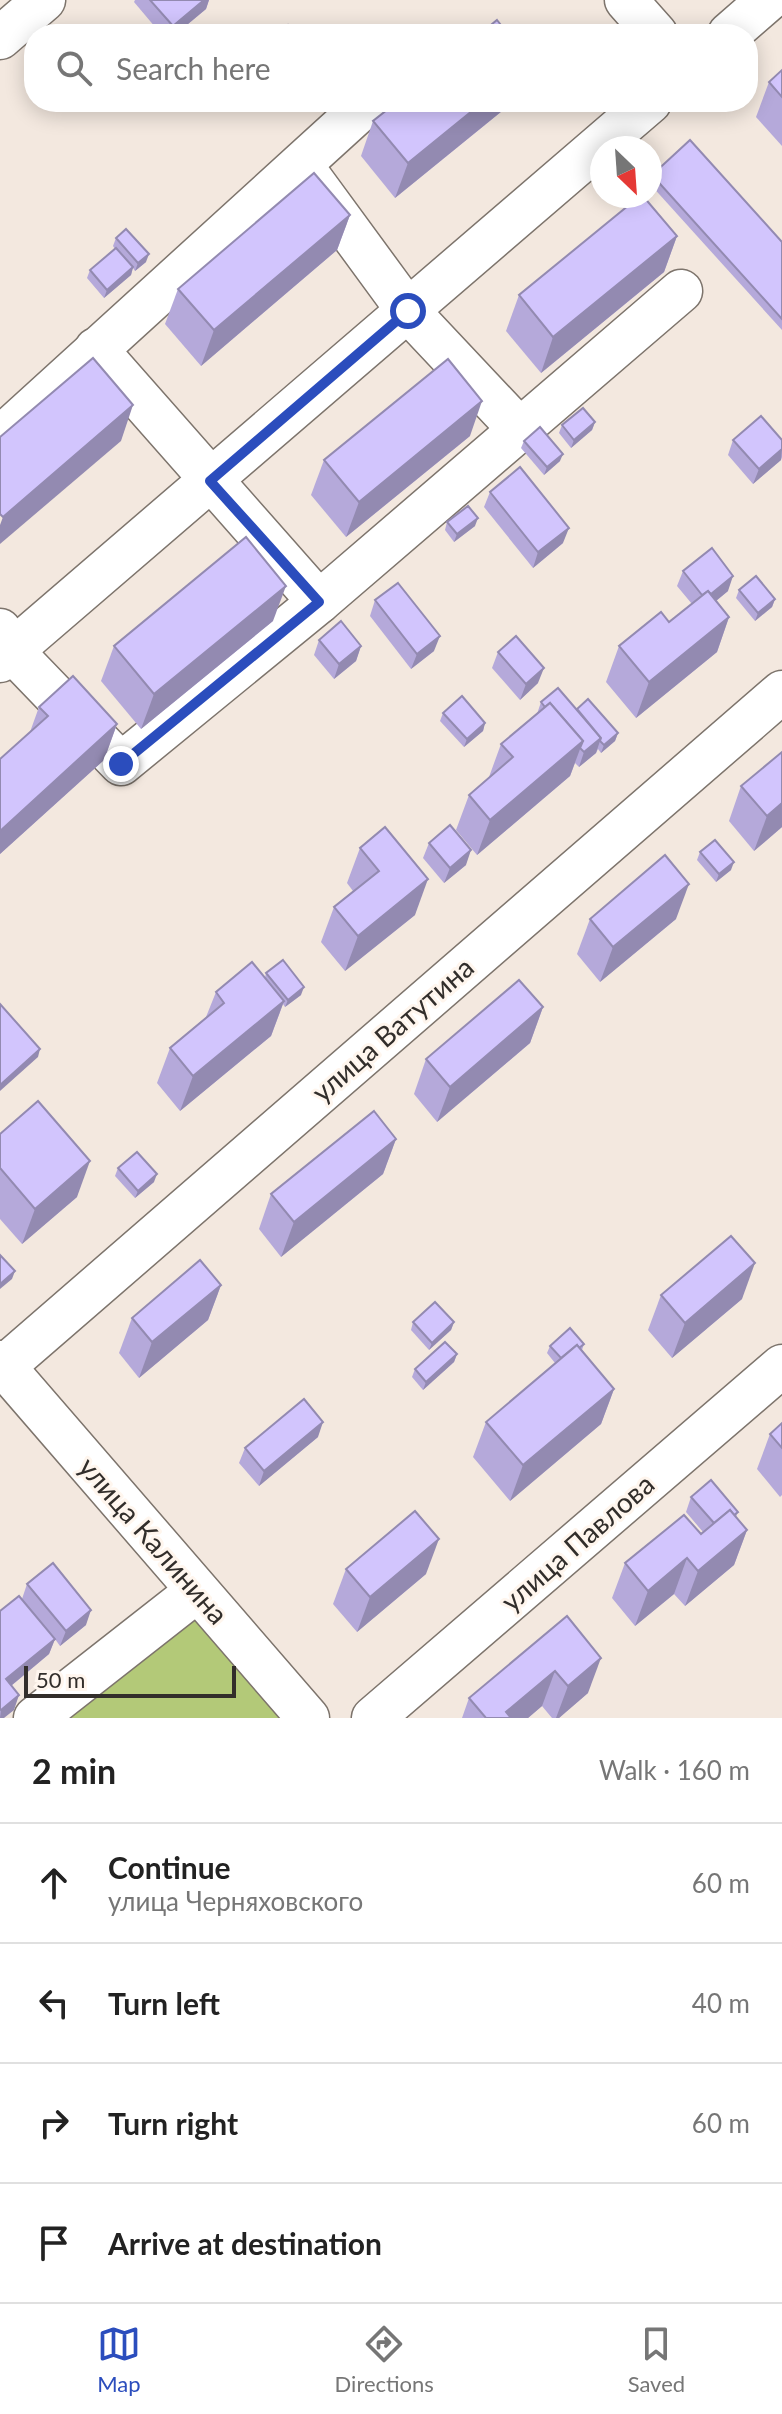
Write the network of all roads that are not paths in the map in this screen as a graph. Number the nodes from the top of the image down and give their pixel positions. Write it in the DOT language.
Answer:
graph roads {
  1 [pos="44,0"];
  2 [pos="626,0"];
  3 [pos="768,0"];
  4 [pos="647,24"];
  5 [pos="740,24"];
  6 [pos="0,38"];
  7 [pos="358,112"];
  8 [pos="638,112"];
  9 [pos="300,164"];
  10 [pos="681,291"];
  11 [pos="408,311"];
  12 [pos="96,349"];
  13 [pos="521,431"];
  14 [pos="0,438"];
  15 [pos="210,481"];
  16 [pos="319,602"];
  17 [pos="4,647"];
  18 [pos="782,692"];
  19 [pos="1,1366"];
  20 [pos="782,1366"];
  21 [pos="197,1591"];
  22 [pos="35,1718"];
  23 [pos="308,1718"];
  24 [pos="373,1718"];
  1 -- 6 [label="street"];
  2 -- 4 [label="street"];
  3 -- 5 [label="street"];
  7 -- 9 [label="street"];
  8 -- 11 [label="street"];
  9 -- 11 [label="street"];
  9 -- 12 [label="street"];
  10 -- 13 [label="street"];
  11 -- 13 [label="street"];
  11 -- 15 [label="street"];
  12 -- 14 [label="street"];
  12 -- 15 [label="street"];
  13 -- 16 [label="street"];
  15 -- 16 [label="street"];
  15 -- 17 [label="street"];
  16 -- 17 [label="street"];
  18 -- 19 [label="street, улица Ватутина"];
  19 -- 21 [label="street, улица Калинина"];
  20 -- 24 [label="street, улица Павлова"];
  21 -- 22 [label="street"];
  21 -- 23 [label="street, улица Калинина"];
}
